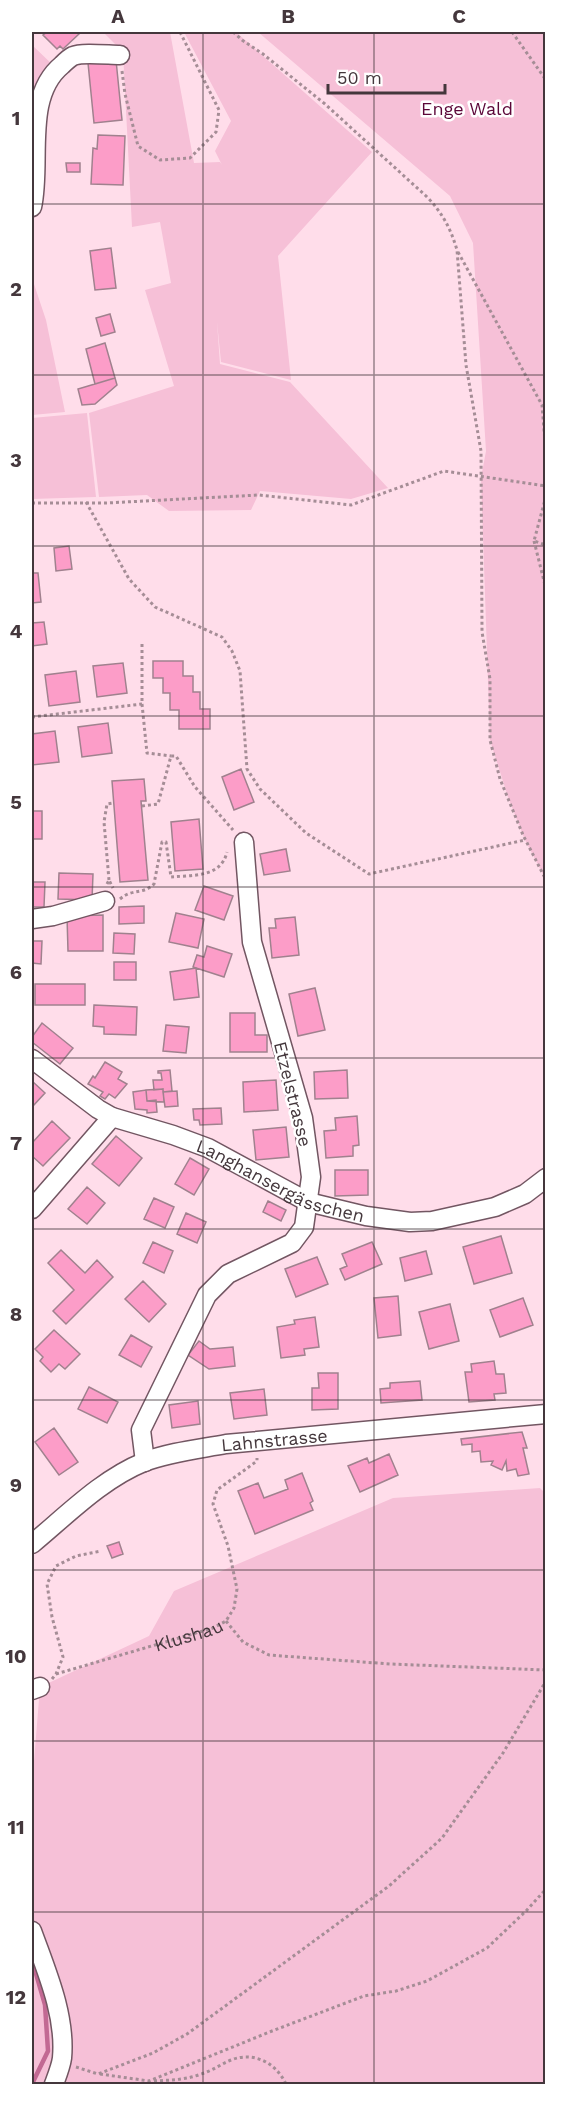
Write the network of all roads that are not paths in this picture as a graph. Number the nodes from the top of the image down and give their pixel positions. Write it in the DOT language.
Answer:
graph roads {
  1 [pos="120,55"];
  2 [pos="32,207"];
  3 [pos="236,844"];
  4 [pos="105,901"];
  5 [pos="32,919"];
  6 [pos="32,1059"];
  7 [pos="112,1117"];
  8 [pos="546,1178"];
  9 [pos="308,1202"];
  10 [pos="32,1209"];
  11 [pos="546,1414"];
  12 [pos="145,1462"];
  13 [pos="32,1544"];
  14 [pos="32,1931"];
  15 [pos="54,2085"];
  1 -- 2 [label="street"];
  3 -- 9 [label="street, Etzelstrasse"];
  4 -- 5 [label="street"];
  6 -- 7 [label="street, Langhansergässchen"];
  7 -- 9 [label="street, Langhansergässchen"];
  7 -- 10 [label="street"];
  8 -- 9 [label="street, Langhansergässchen"];
  9 -- 12 [label="street, Etzelstrasse"];
  11 -- 12 [label="street, Lahnstrasse"];
  12 -- 13 [label="street, Lahnstrasse"];
  14 -- 15 [label="street"];
}
